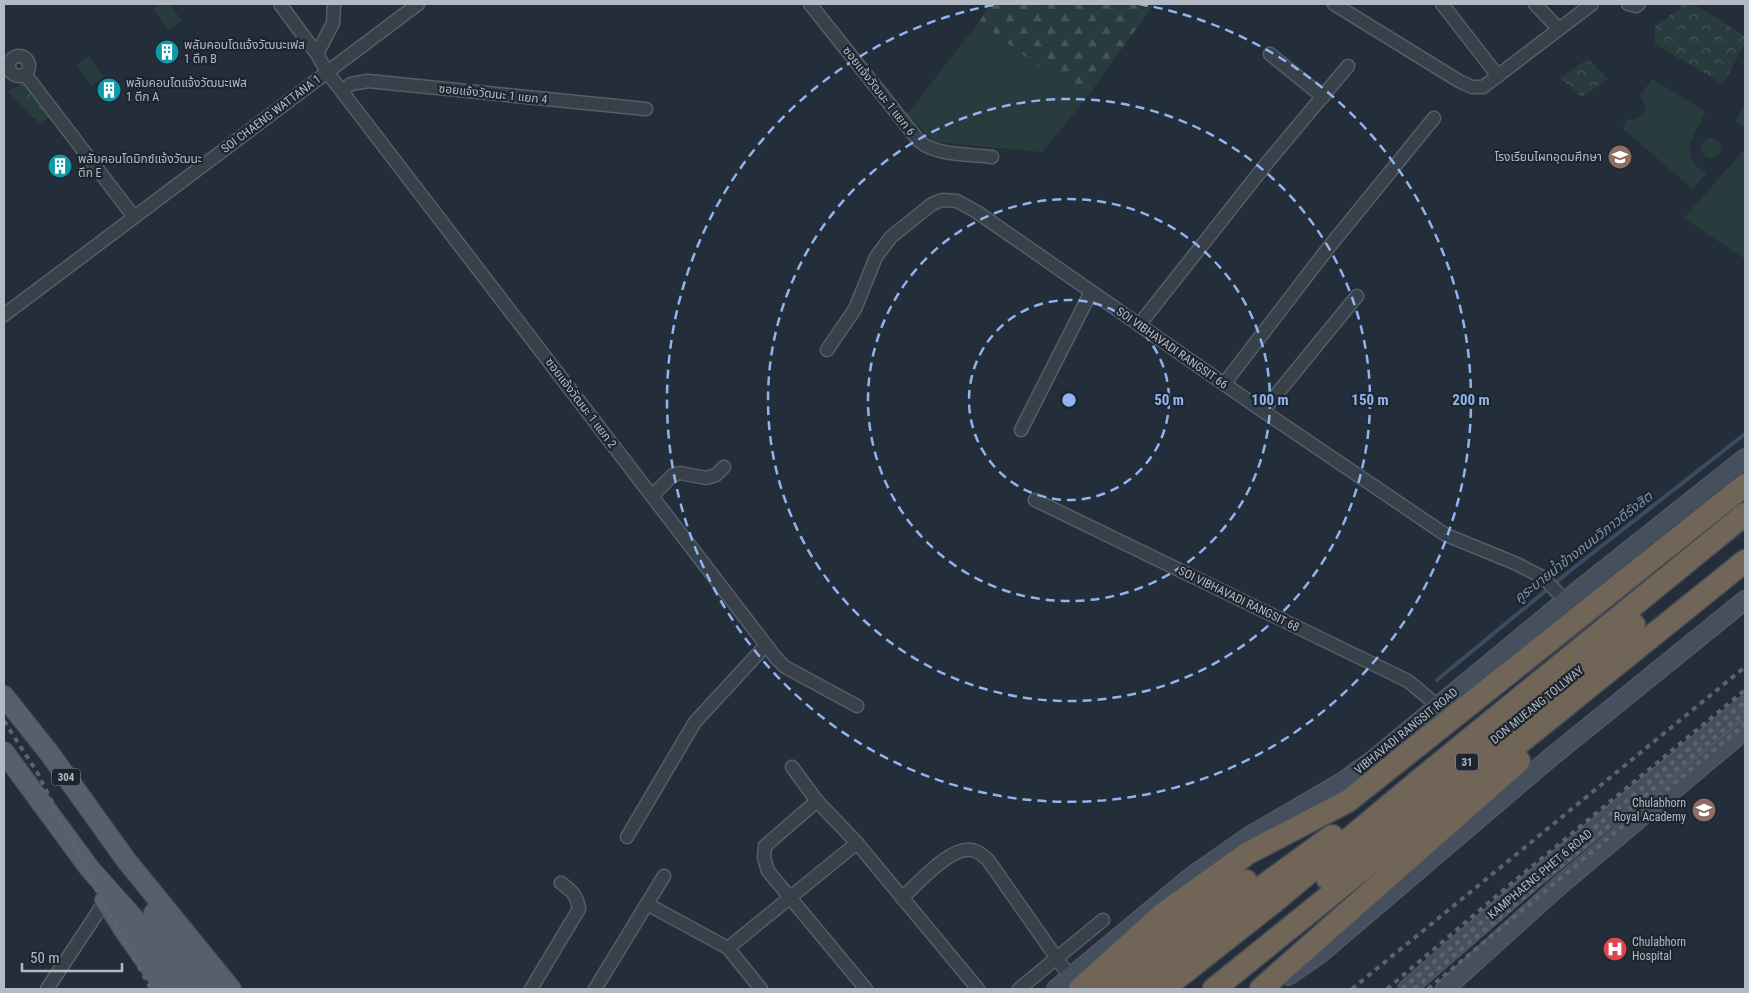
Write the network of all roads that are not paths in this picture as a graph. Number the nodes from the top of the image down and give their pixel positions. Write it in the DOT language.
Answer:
graph roads {
  1 [pos="280,4"];
  2 [pos="334,4"];
  3 [pos="418,4"];
  4 [pos="810,4"];
  5 [pos="1334,4"];
  6 [pos="1442,4"];
  7 [pos="1535,4"];
  8 [pos="1592,4"];
  9 [pos="1558,28"];
  10 [pos="317,54"];
  11 [pos="1270,54"];
  12 [pos="1348,66"];
  13 [pos="327,72"];
  14 [pos="14,76"];
  15 [pos="1498,76"];
  16 [pos="342,91"];
  17 [pos="1323,97"];
  18 [pos="646,109"];
  19 [pos="1434,118"];
  20 [pos="992,157"];
  21 [pos="134,217"];
  22 [pos="1091,292"];
  23 [pos="1357,296"];
  24 [pos="4,315"];
  25 [pos="1138,325"];
  26 [pos="827,350"];
  27 [pos="1224,384"];
  28 [pos="1263,412"];
  29 [pos="1021,430"];
  30 [pos="1745,458"];
  31 [pos="724,467"];
  32 [pos="1745,484"];
  33 [pos="652,496"];
  34 [pos="1035,500"];
  35 [pos="1745,514"];
  36 [pos="1745,533"];
  37 [pos="1745,560"];
  38 [pos="1745,577"];
  39 [pos="1560,596"];
  40 [pos="1745,600"];
  41 [pos="766,645"];
  42 [pos="4,696"];
  43 [pos="1745,705"];
  44 [pos="857,706"];
  45 [pos="1438,706"];
  46 [pos="1745,730"];
  47 [pos="4,752"];
  48 [pos="792,767"];
  49 [pos="1416,783"];
  50 [pos="817,801"];
  51 [pos="1348,801"];
  52 [pos="626,837"];
  53 [pos="857,843"];
  54 [pos="126,860"];
  55 [pos="90,869"];
  56 [pos="664,876"];
  57 [pos="562,882"];
  58 [pos="790,897"];
  59 [pos="902,898"];
  60 [pos="106,900"];
  61 [pos="647,904"];
  62 [pos="1103,920"];
  63 [pos="728,948"];
  64 [pos="1056,958"];
  65 [pos="1274,959"];
  66 [pos="1075,983"];
  67 [pos="47,989"];
  68 [pos="166,989"];
  69 [pos="189,989"];
  70 [pos="209,989"];
  71 [pos="231,989"];
  72 [pos="531,989"];
  73 [pos="594,989"];
  74 [pos="761,989"];
  75 [pos="866,989"];
  76 [pos="978,989"];
  77 [pos="1019,989"];
  78 [pos="1056,989"];
  79 [pos="1104,989"];
  80 [pos="1132,989"];
  81 [pos="1163,989"];
  82 [pos="1188,989"];
  83 [pos="1214,989"];
  84 [pos="1236,989"];
  85 [pos="1244,989"];
  86 [pos="1261,989"];
  87 [pos="1268,989"];
  88 [pos="1407,989"];
  89 [pos="1445,989"];
  1 -- 10 [label="street, ซอยแจ้งวัฒนะ 1 แยก 2"];
  2 -- 10 [label="street"];
  3 -- 13 [label="street, SOI CHAENG WATTANA 1"];
  4 -- 20 [label="street, ซอยแจ้งวัฒนะ 1 แยก 6"];
  5 -- 15 [label="street"];
  6 -- 15 [label="street"];
  7 -- 9 [label="street"];
  8 -- 9 [label="street"];
  9 -- 15 [label="street"];
  10 -- 13 [label="street, ซอยแจ้งวัฒนะ 1 แยก 2"];
  11 -- 17 [label="street"];
  12 -- 17 [label="street"];
  13 -- 16 [label="street, ซอยแจ้งวัฒนะ 1 แยก 2"];
  13 -- 21 [label="street, SOI CHAENG WATTANA 1"];
  14 -- 21 [label="street"];
  16 -- 18 [label="street, ซอยแจ้งวัฒนะ 1 แยก 4"];
  16 -- 33 [label="street, ซอยแจ้งวัฒนะ 1 แยก 2"];
  17 -- 25 [label="street"];
  19 -- 27 [label="street"];
  21 -- 24 [label="street, SOI CHAENG WATTANA 1"];
  22 -- 25 [label="street, SOI VIBHAVADI RANGSIT 66"];
  22 -- 26 [label="street, SOI VIBHAVADI RANGSIT 66"];
  22 -- 29 [label="street"];
  23 -- 28 [label="street"];
  25 -- 27 [label="street, SOI VIBHAVADI RANGSIT 66"];
  27 -- 28 [label="street, SOI VIBHAVADI RANGSIT 66"];
  28 -- 39 [label="street, SOI VIBHAVADI RANGSIT 66"];
  30 -- 39 [label="main road, VIBHAVADI RANGSIT ROAD"];
  31 -- 33 [label="street"];
  32 -- 51 [label="highway"];
  33 -- 41 [label="street, ซอยแจ้งวัฒนะ 1 แยก 2"];
  34 -- 45 [label="street, SOI VIBHAVADI RANGSIT 68"];
  35 -- 49 [label="highway, 31"];
  36 -- 82 [label="highway, DON MUEANG TOLLWAY / 31"];
  37 -- 83 [label="highway, DON MUEANG TOLLWAY / 31"];
  38 -- 65 [label="highway, 31"];
  38 -- 86 [label="highway"];
  39 -- 45 [label="main road, VIBHAVADI RANGSIT ROAD"];
  40 -- 87 [label="main road"];
  41 -- 44 [label="street, ซอยแจ้งวัฒนะ 1 แยก 2"];
  41 -- 52 [label="street"];
  42 -- 54 [label="main road, 304"];
  43 -- 88 [label="main road, KAMPHAENG PHET 6 ROAD"];
  45 -- 66 [label="main road, VIBHAVADI RANGSIT ROAD"];
  46 -- 89 [label="main road, KAMPHAENG PHET 6 ROAD"];
  47 -- 55 [label="main road, 304"];
  48 -- 50 [label="street"];
  49 -- 80 [label="highway"];
  49 -- 81 [label="highway, 31"];
  50 -- 53 [label="street"];
  50 -- 58 [label="street"];
  51 -- 66 [label="highway"];
  51 -- 79 [label="highway"];
  53 -- 58 [label="street"];
  53 -- 59 [label="street"];
  54 -- 70 [label="main road, 304"];
  54 -- 71 [label="main road"];
  55 -- 60 [label="main road"];
  55 -- 69 [label="main road, 304"];
  56 -- 61 [label="street"];
  57 -- 72 [label="street"];
  58 -- 63 [label="street"];
  58 -- 75 [label="street"];
  59 -- 64 [label="street"];
  59 -- 76 [label="street"];
  60 -- 67 [label="street"];
  60 -- 68 [label="main road"];
  61 -- 63 [label="street"];
  61 -- 73 [label="street"];
  62 -- 64 [label="street"];
  63 -- 74 [label="street"];
  64 -- 66 [label="street"];
  64 -- 77 [label="street"];
  65 -- 84 [label="highway, 31"];
  65 -- 85 [label="highway"];
  66 -- 78 [label="main road, VIBHAVADI RANGSIT ROAD"];
}
